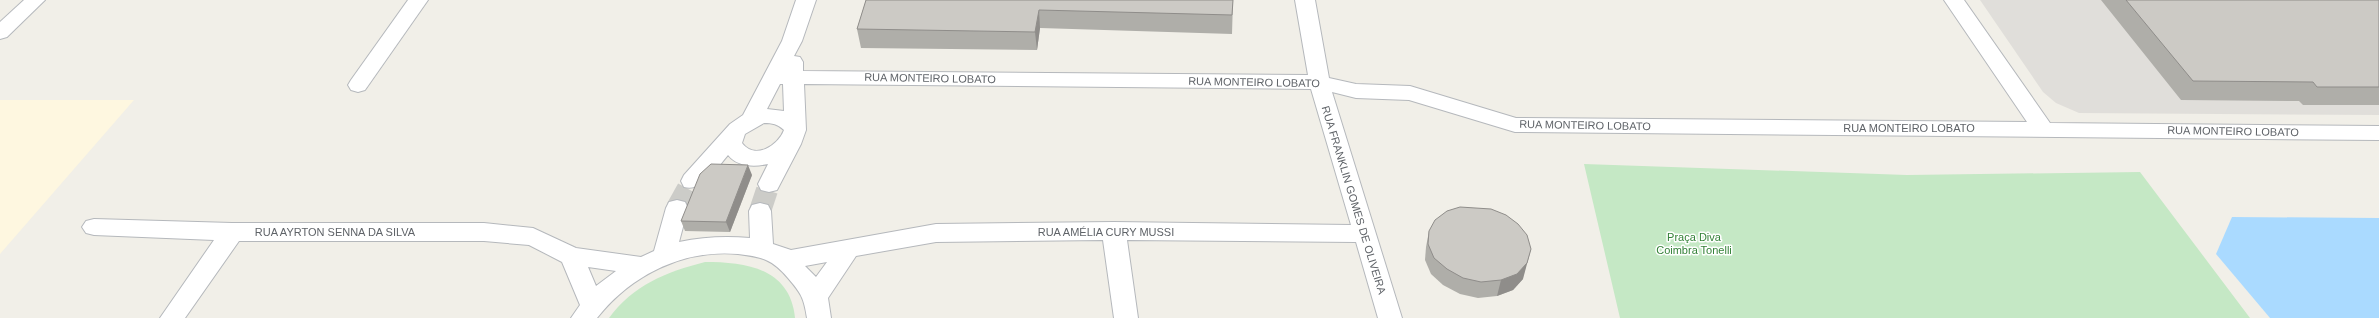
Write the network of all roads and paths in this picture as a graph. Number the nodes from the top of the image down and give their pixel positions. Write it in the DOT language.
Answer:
graph roads {
  1 [pos="35,0"];
  2 [pos="418,0"];
  3 [pos="806,0"];
  4 [pos="1304,0"];
  5 [pos="1954,0"];
  6 [pos="0,33"];
  7 [pos="792,41"];
  8 [pos="772,77"];
  9 [pos="795,77"];
  10 [pos="1319,82"];
  11 [pos="358,85"];
  12 [pos="751,120"];
  13 [pos="2043,129"];
  14 [pos="2379,133"];
  15 [pos="794,134"];
  16 [pos="731,138"];
  17 [pos="692,182"];
  18 [pos="769,184"];
  19 [pos="677,208"];
  20 [pos="760,210"];
  21 [pos="94,226"];
  22 [pos="232,232"];
  23 [pos="1114,232"];
  24 [pos="1364,234"];
  25 [pos="762,249"];
  26 [pos="848,250"];
  27 [pos="572,256"];
  28 [pos="787,260"];
  29 [pos="653,261"];
  30 [pos="817,295"];
  31 [pos="587,312"];
  32 [pos="172,318"];
  33 [pos="819,318"];
  34 [pos="1126,318"];
  35 [pos="1390,318"];
  1 -- 6 [label="street"];
  2 -- 11 [label="street"];
  3 -- 7 [label="street"];
  4 -- 10 [label="street, RUA FRANKLIN GOMES DE OLIVEIRA"];
  5 -- 13 [label="street"];
  7 -- 8 [label="street"];
  7 -- 9 [label="street"];
  8 -- 9 [label="street, RUA MONTEIRO LOBATO"];
  8 -- 12 [label="street"];
  9 -- 10 [label="street, RUA MONTEIRO LOBATO"];
  9 -- 15 [label="street"];
  10 -- 13 [label="street, RUA MONTEIRO LOBATO"];
  10 -- 24 [label="street, RUA FRANKLIN GOMES DE OLIVEIRA"];
  12 -- 15 [label="street"];
  12 -- 16 [label="street"];
  13 -- 14 [label="street, RUA MONTEIRO LOBATO"];
  15 -- 16 [label="street"];
  15 -- 18 [label="street"];
  16 -- 17 [label="street"];
  19 -- 29 [label="street"];
  20 -- 25 [label="street"];
  21 -- 22 [label="street, RUA AYRTON SENNA DA SILVA"];
  22 -- 27 [label="street, RUA AYRTON SENNA DA SILVA"];
  22 -- 32 [label="street"];
  23 -- 24 [label="street, RUA AMÉLIA CURY MUSSI"];
  23 -- 26 [label="street, RUA AMÉLIA CURY MUSSI"];
  23 -- 34 [label="street"];
  24 -- 35 [label="street, RUA FRANKLIN GOMES DE OLIVEIRA"];
  25 -- 28 [label="street"];
  25 -- 29 [label="street"];
  26 -- 28 [label="street, RUA AMÉLIA CURY MUSSI"];
  26 -- 30 [label="street"];
  27 -- 29 [label="street, RUA AYRTON SENNA DA SILVA"];
  27 -- 31 [label="street"];
  28 -- 30 [label="street"];
  29 -- 31 [label="street"];
  30 -- 33 [label="street"];
}
